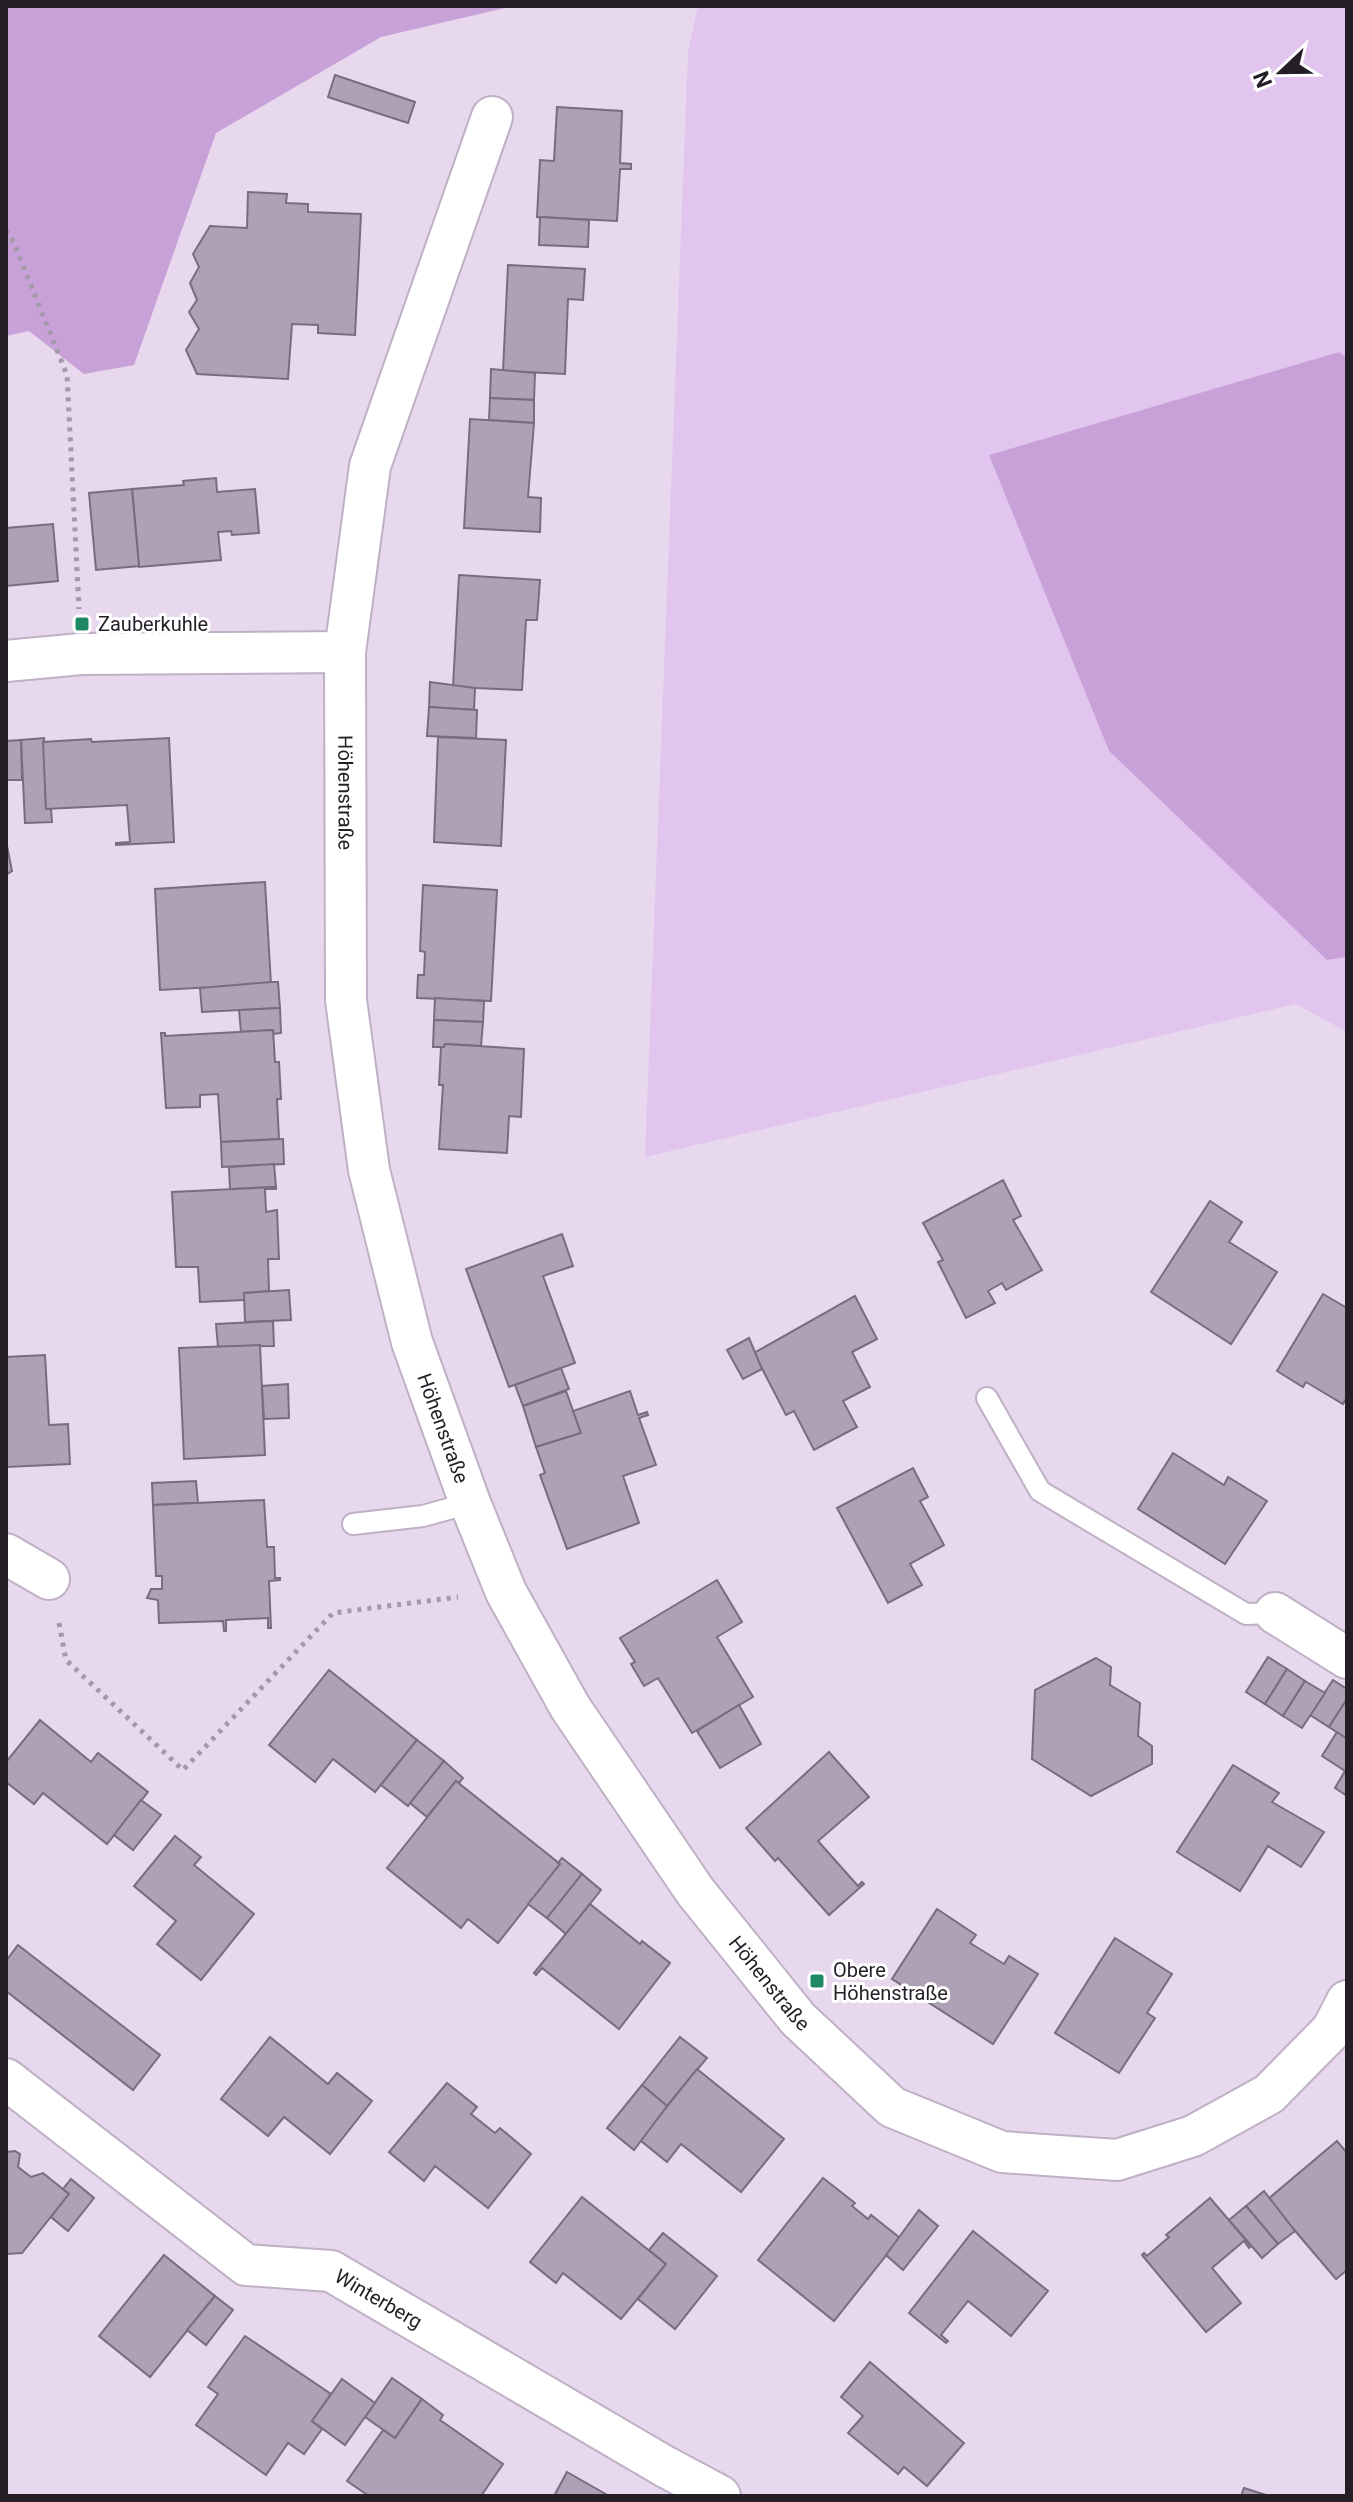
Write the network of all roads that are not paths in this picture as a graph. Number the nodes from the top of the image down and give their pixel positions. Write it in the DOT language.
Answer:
graph roads {
  1 [pos="492,117"];
  2 [pos="345,652"];
  3 [pos="6,661"];
  4 [pos="987,1398"];
  5 [pos="470,1503"];
  6 [pos="353,1524"];
  7 [pos="6,1554"];
  8 [pos="49,1579"];
  9 [pos="1275,1613"];
  10 [pos="1347,1658"];
  11 [pos="1347,2001"];
  12 [pos="6,2079"];
  13 [pos="720,2496"];
  1 -- 2 [label="street, Höhenstraße"];
  2 -- 3 [label="street"];
  2 -- 5 [label="street, Höhenstraße"];
  4 -- 9 [label="lane"];
  5 -- 6 [label="lane"];
  5 -- 11 [label="street, Höhenstraße"];
  7 -- 8 [label="street"];
  9 -- 10 [label="street"];
  12 -- 13 [label="street, Winterberg"];
}
